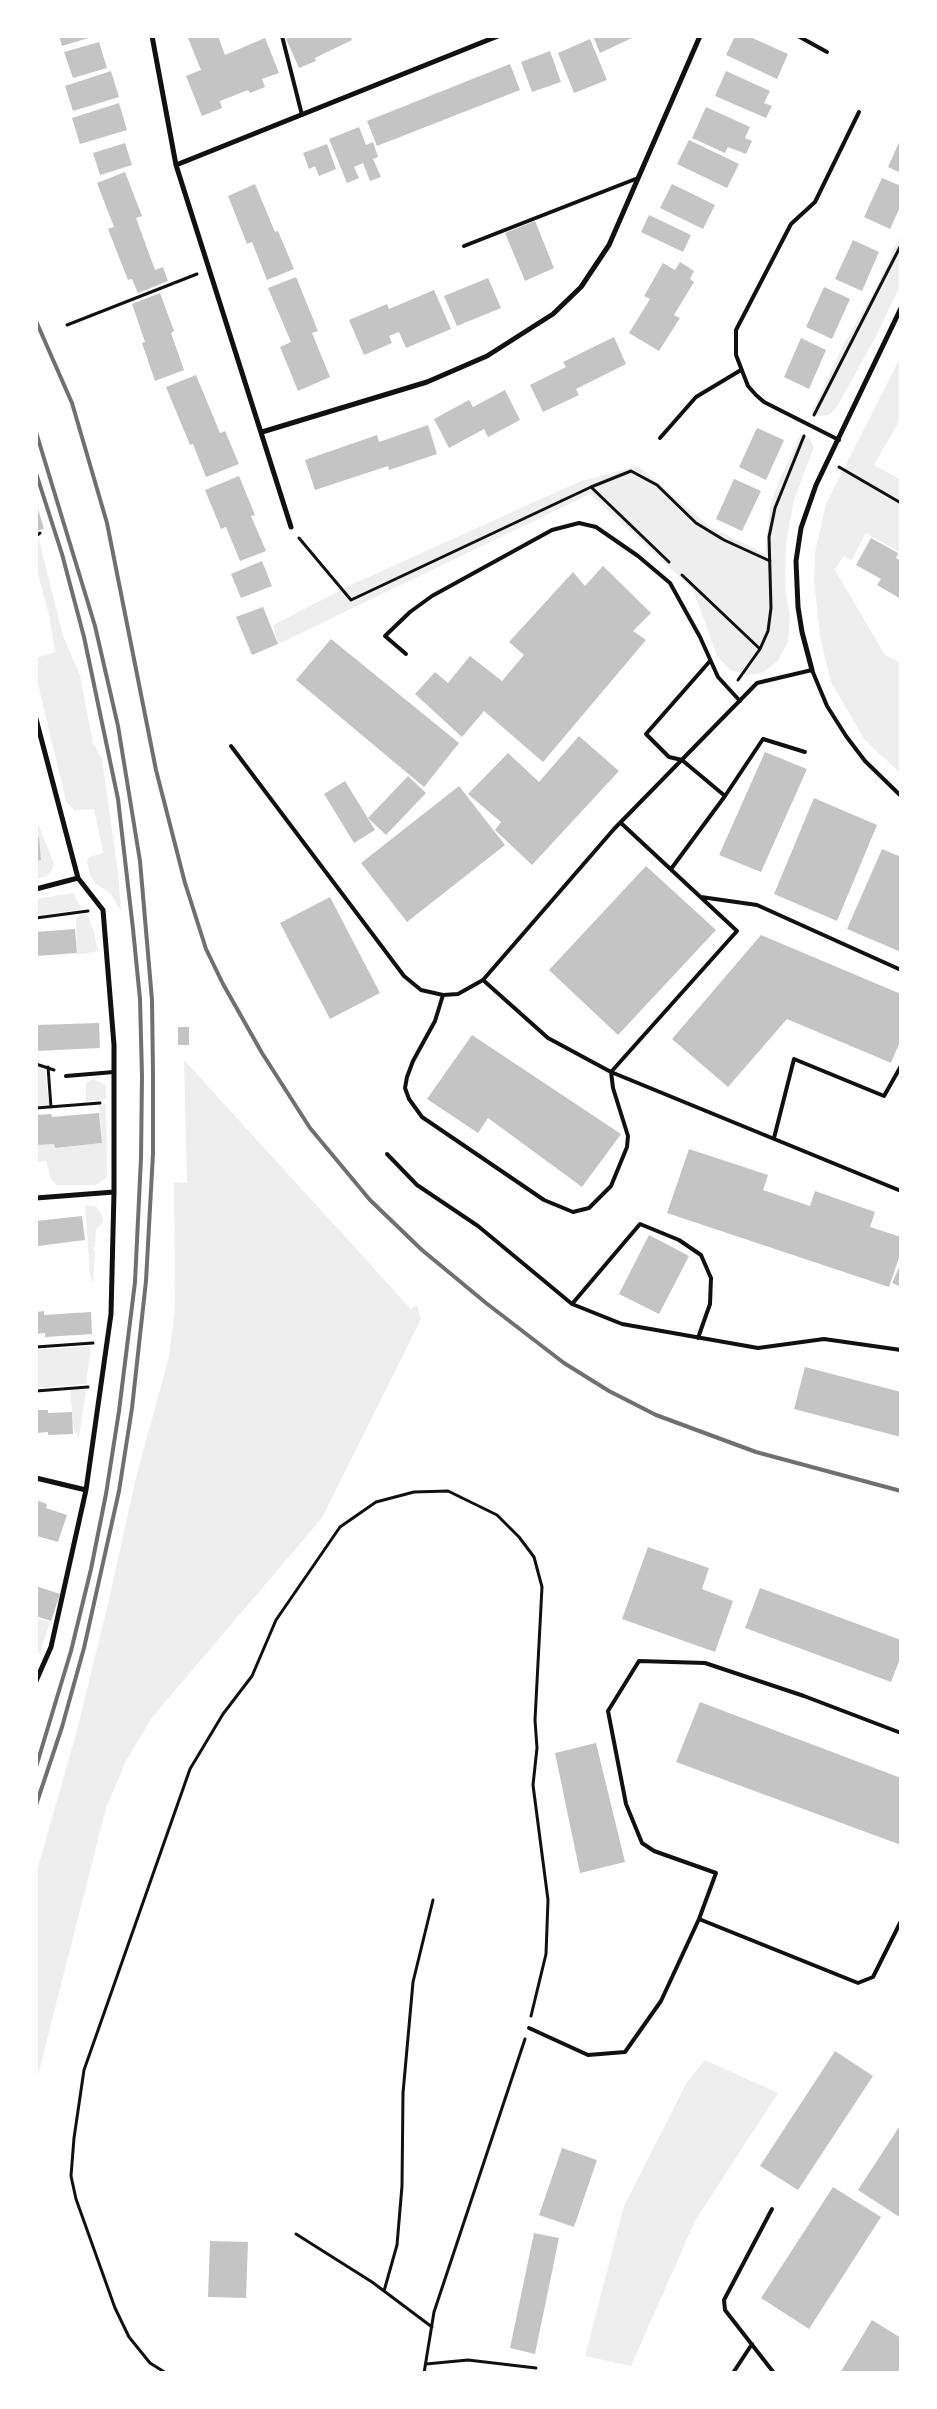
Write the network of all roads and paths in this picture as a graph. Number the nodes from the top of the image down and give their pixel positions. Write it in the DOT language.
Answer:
graph roads {
  1 [pos="152,36"];
  2 [pos="282,36"];
  3 [pos="498,36"];
  4 [pos="700,36"];
  5 [pos="798,36"];
  6 [pos="827,52"];
  7 [pos="859,112"];
  8 [pos="302,115"];
  9 [pos="176,165"];
  10 [pos="638,178"];
  11 [pos="901,244"];
  12 [pos="464,246"];
  13 [pos="209,270"];
  14 [pos="901,308"];
  15 [pos="68,325"];
  16 [pos="741,370"];
  17 [pos="809,424"];
  18 [pos="262,432"];
  19 [pos="660,438"];
  20 [pos="839,440"];
  21 [pos="828,460"];
  22 [pos="591,487"];
  23 [pos="901,503"];
  24 [pos="291,527"];
  25 [pos="770,561"];
  26 [pos="406,654"];
  27 [pos="710,661"];
  28 [pos="812,670"];
  29 [pos="730,690"];
  30 [pos="740,701"];
  31 [pos="36,719"];
  32 [pos="231,746"];
  33 [pos="805,752"];
  34 [pos="682,760"];
  35 [pos="726,796"];
  36 [pos="901,796"];
  37 [pos="621,823"];
  38 [pos="671,869"];
  39 [pos="78,878"];
  40 [pos="36,888"];
  41 [pos="700,897"];
  42 [pos="90,911"];
  43 [pos="36,918"];
  44 [pos="901,970"];
  45 [pos="483,980"];
  46 [pos="443,995"];
  47 [pos="36,1064"];
  48 [pos="901,1066"];
  49 [pos="48,1067"];
  50 [pos="114,1072"];
  51 [pos="611,1072"];
  52 [pos="66,1076"];
  53 [pos="109,1102"];
  54 [pos="51,1106"];
  55 [pos="36,1108"];
  56 [pos="774,1138"];
  57 [pos="387,1154"];
  58 [pos="901,1191"];
  59 [pos="114,1192"];
  60 [pos="36,1198"];
  61 [pos="572,1304"];
  62 [pos="698,1338"];
  63 [pos="95,1343"];
  64 [pos="36,1347"];
  65 [pos="901,1350"];
  66 [pos="89,1387"];
  67 [pos="36,1391"];
  68 [pos="36,1478"];
  69 [pos="86,1490"];
  70 [pos="36,1681"];
  71 [pos="901,1733"];
  72 [pos="433,1900"];
  73 [pos="699,1919"];
  74 [pos="901,1921"];
  75 [pos="528,2028"];
  76 [pos="772,2209"];
  77 [pos="296,2234"];
  78 [pos="384,2291"];
  79 [pos="432,2327"];
  80 [pos="752,2344"];
  81 [pos="426,2364"];
  82 [pos="536,2368"];
  83 [pos="166,2373"];
  84 [pos="424,2373"];
  85 [pos="733,2373"];
  86 [pos="774,2373"];
  1 -- 9 [label="street"];
  2 -- 8 [label="lane"];
  3 -- 8 [label="street"];
  4 -- 10 [label="street"];
  5 -- 6 [label="lane"];
  7 -- 16 [label="lane"];
  8 -- 9 [label="street"];
  9 -- 13 [label="street"];
  10 -- 12 [label="lane"];
  10 -- 18 [label="street"];
  11 -- 17 [label="path"];
  13 -- 15 [label="path"];
  13 -- 18 [label="street"];
  14 -- 20 [label="street"];
  16 -- 17 [label="lane"];
  16 -- 19 [label="lane"];
  17 -- 20 [label="lane"];
  17 -- 25 [label="path"];
  18 -- 24 [label="street"];
  20 -- 21 [label="street"];
  21 -- 23 [label="path"];
  21 -- 28 [label="street"];
  22 -- 25 [label="path"];
  25 -- 29 [label="path"];
  26 -- 27 [label="lane"];
  27 -- 29 [label="lane"];
  27 -- 34 [label="lane"];
  28 -- 30 [label="lane"];
  28 -- 36 [label="lane"];
  29 -- 30 [label="lane"];
  30 -- 34 [label="lane"];
  31 -- 39 [label="street"];
  32 -- 46 [label="lane"];
  33 -- 35 [label="lane"];
  34 -- 35 [label="lane"];
  34 -- 37 [label="lane"];
  35 -- 38 [label="lane"];
  37 -- 38 [label="lane"];
  37 -- 45 [label="lane"];
  38 -- 41 [label="lane"];
  39 -- 40 [label="street"];
  39 -- 50 [label="street"];
  41 -- 44 [label="lane"];
  41 -- 51 [label="lane"];
  42 -- 43 [label="path"];
  45 -- 46 [label="lane"];
  45 -- 51 [label="lane"];
  46 -- 51 [label="lane"];
  47 -- 49 [label="path"];
  48 -- 56 [label="lane"];
  49 -- 52 [label="path"];
  49 -- 54 [label="path"];
  50 -- 52 [label="lane"];
  50 -- 59 [label="street"];
  51 -- 56 [label="lane"];
  53 -- 54 [label="path"];
  54 -- 55 [label="path"];
  56 -- 58 [label="lane"];
  57 -- 61 [label="lane"];
  59 -- 60 [label="street"];
  59 -- 69 [label="street"];
  61 -- 62 [label="lane"];
  61 -- 62 [label="lane"];
  62 -- 65 [label="lane"];
  63 -- 64 [label="path"];
  66 -- 67 [label="path"];
  68 -- 69 [label="street"];
  69 -- 70 [label="street"];
  71 -- 73 [label="lane"];
  72 -- 78 [label="path"];
  73 -- 74 [label="lane"];
  73 -- 75 [label="lane"];
  75 -- 79 [label="path"];
  75 -- 83 [label="path"];
  76 -- 80 [label="lane"];
  77 -- 78 [label="path"];
  78 -- 79 [label="path"];
  79 -- 81 [label="path"];
  80 -- 85 [label="lane"];
  80 -- 86 [label="lane"];
  81 -- 82 [label="path"];
  81 -- 84 [label="path"];
}
